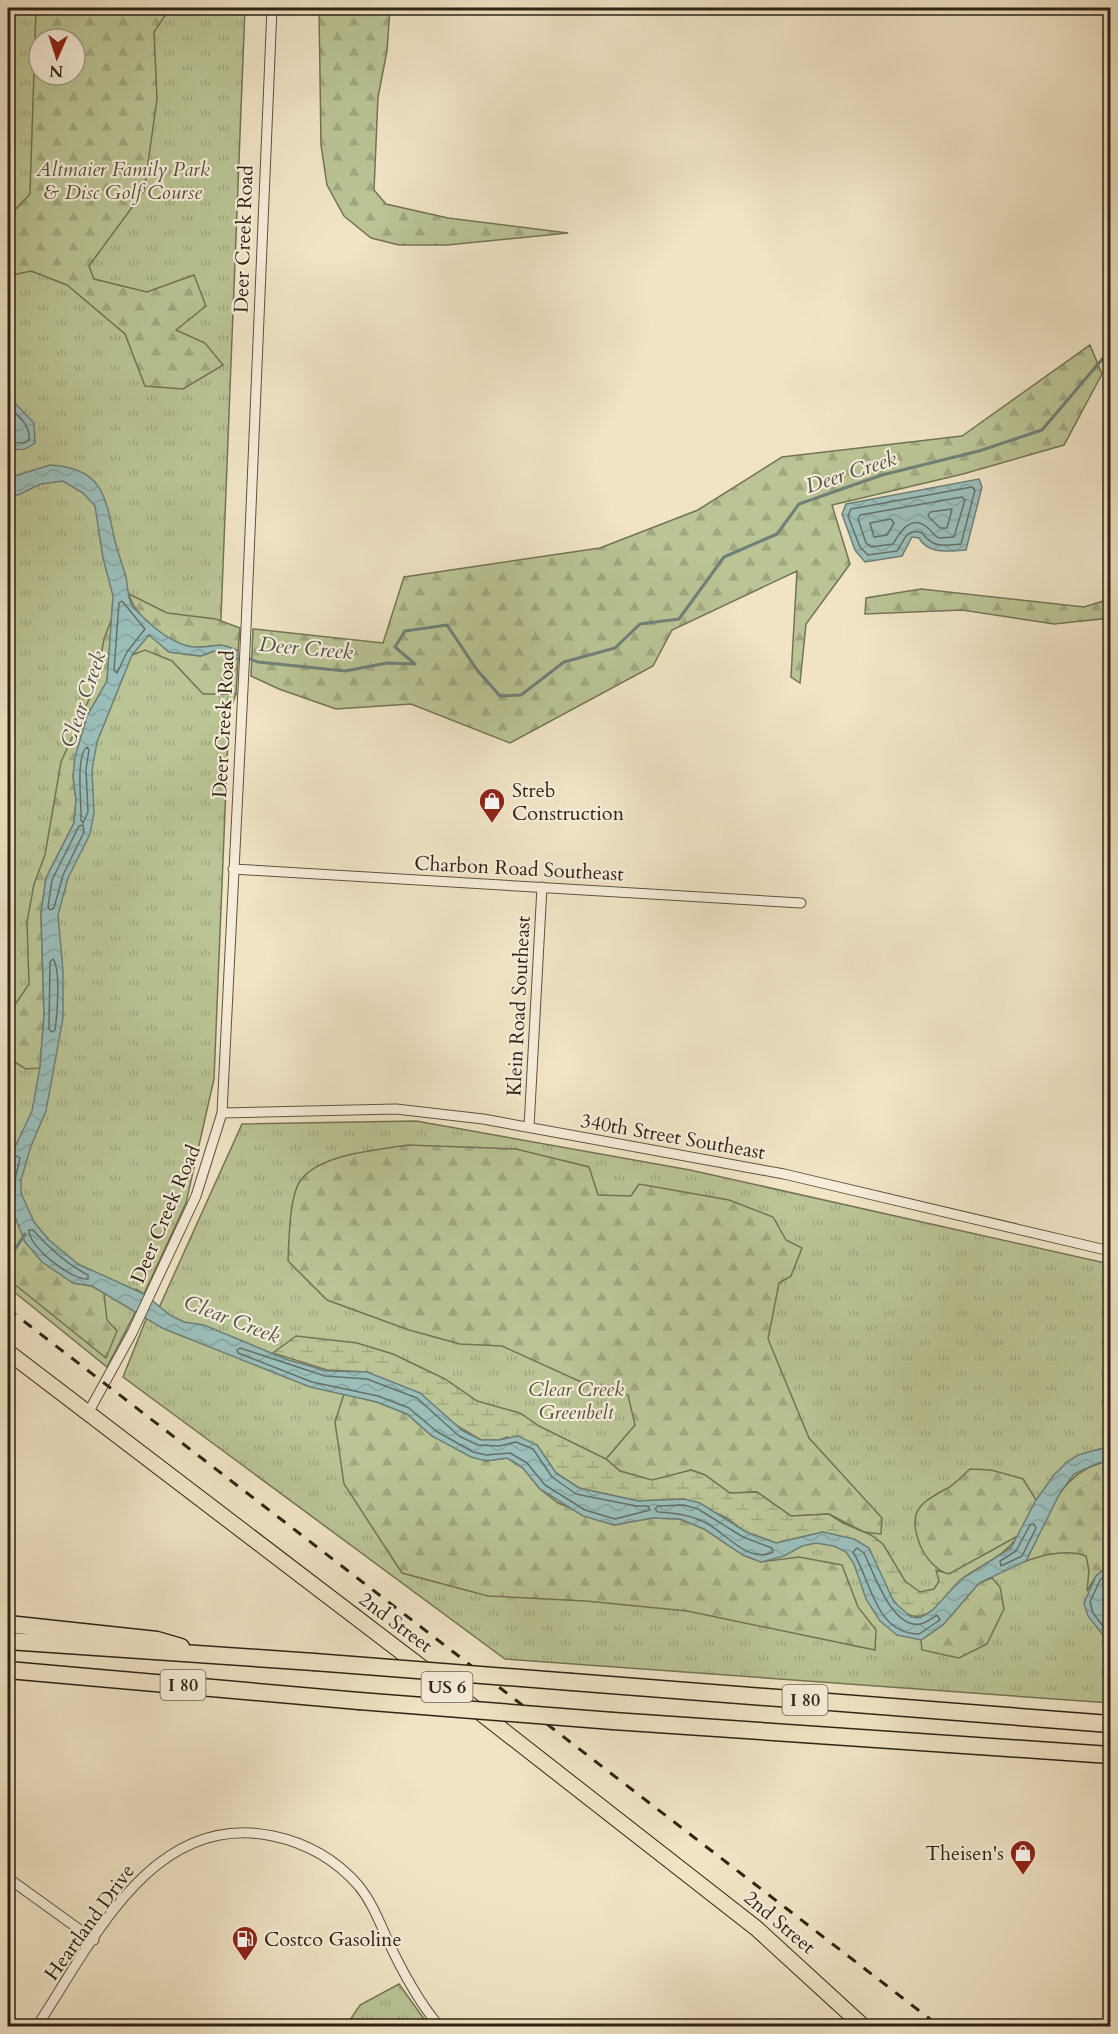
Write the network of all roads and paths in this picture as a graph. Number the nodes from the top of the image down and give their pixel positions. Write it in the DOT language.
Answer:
graph roads {
  1 [pos="272,8"];
  2 [pos="233,868"];
  3 [pos="542,887"];
  4 [pos="801,903"];
  5 [pos="222,1113"];
  6 [pos="529,1127"];
  7 [pos="1110,1251"];
  8 [pos="8,1352"];
  9 [pos="88,1413"];
  10 [pos="8,1624"];
  11 [pos="8,1641"];
  12 [pos="210,1656"];
  13 [pos="8,1670"];
  14 [pos="1110,1721"];
  15 [pos="1110,1757"];
  16 [pos="8,1878"];
  17 [pos="94,1940"];
  18 [pos="37,2026"];
  19 [pos="439,2026"];
  20 [pos="863,2026"];
  1 -- 2 [label="street, Deer Creek Road"];
  2 -- 3 [label="street, Charbon Road Southeast"];
  2 -- 5 [label="street, Deer Creek Road"];
  3 -- 4 [label="street, Charbon Road Southeast"];
  3 -- 6 [label="street, Klein Road Southeast"];
  5 -- 6 [label="street, 340th Street Southeast"];
  5 -- 9 [label="street, Deer Creek Road"];
  6 -- 7 [label="street, 340th Street Southeast"];
  8 -- 9 [label="main road, 2nd Street / US 6"];
  9 -- 20 [label="main road, 2nd Street / US 6"];
  10 -- 12 [label="highway"];
  11 -- 12 [label="highway, I 80"];
  12 -- 14 [label="highway, I 80, bridge"];
  13 -- 15 [label="highway, I 80, bridge"];
  16 -- 17 [label="street"];
  17 -- 18 [label="street, Heartland Drive"];
  17 -- 19 [label="street, Heartland Drive"];
}
